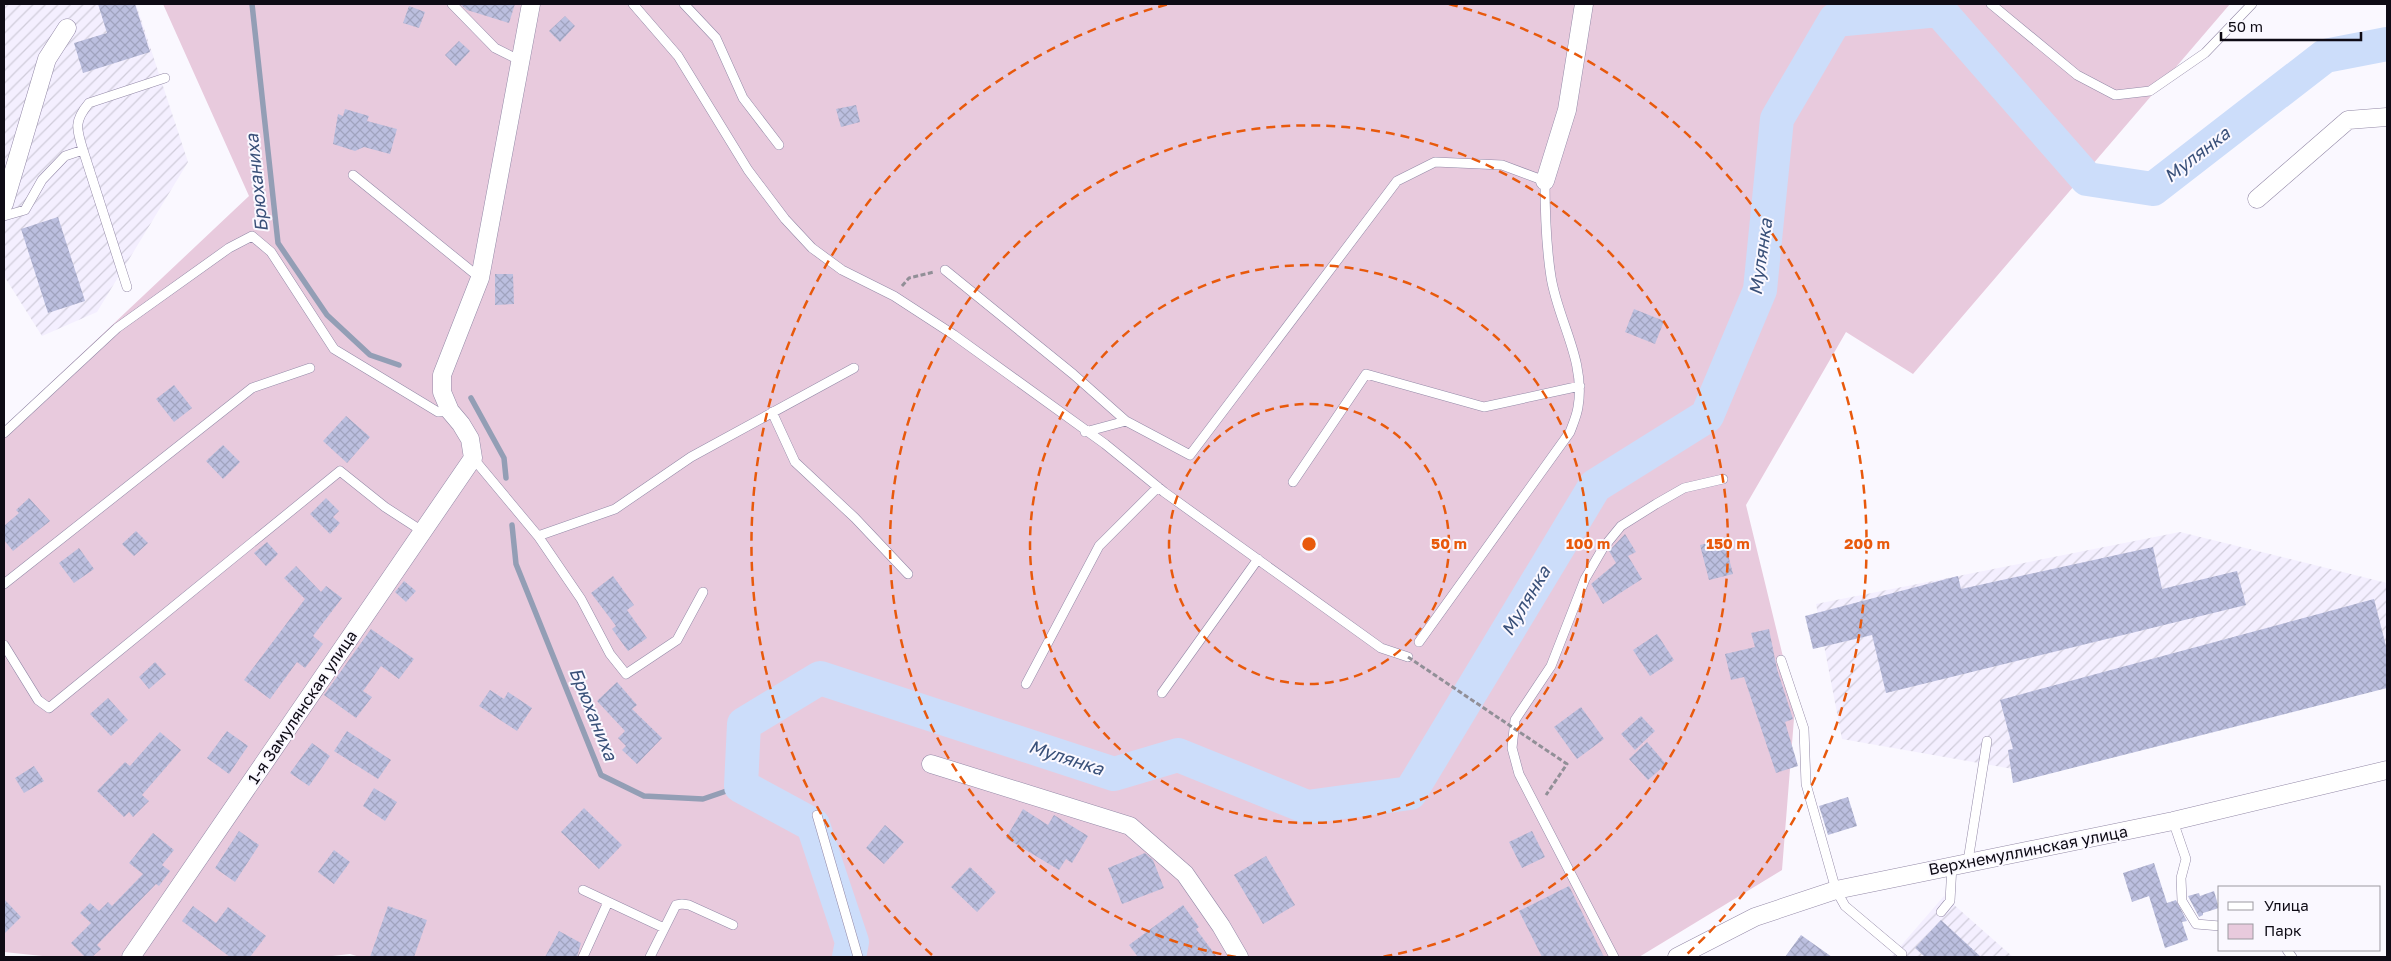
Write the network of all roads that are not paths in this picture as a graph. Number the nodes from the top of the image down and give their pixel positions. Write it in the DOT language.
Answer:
graph roads {
  1 [pos="452,4"];
  2 [pos="531,4"];
  3 [pos="634,4"];
  4 [pos="684,4"];
  5 [pos="1584,4"];
  6 [pos="1991,4"];
  7 [pos="2252,4"];
  8 [pos="67,28"];
  9 [pos="519,60"];
  10 [pos="165,78"];
  11 [pos="2387,117"];
  12 [pos="779,145"];
  13 [pos="83,150"];
  14 [pos="353,175"];
  15 [pos="1545,181"];
  16 [pos="2257,199"];
  17 [pos="4,204"];
  18 [pos="4,216"];
  19 [pos="944,270"];
  20 [pos="480,278"];
  21 [pos="127,287"];
  22 [pos="310,368"];
  23 [pos="854,368"];
  24 [pos="1580,386"];
  25 [pos="450,411"];
  26 [pos="772,412"];
  27 [pos="1126,421"];
  28 [pos="1085,432"];
  29 [pos="4,433"];
  30 [pos="472,458"];
  31 [pos="1723,478"];
  32 [pos="1293,482"];
  33 [pos="1158,487"];
  34 [pos="422,531"];
  35 [pos="538,536"];
  36 [pos="1258,559"];
  37 [pos="908,574"];
  38 [pos="4,584"];
  39 [pos="703,592"];
  40 [pos="1419,642"];
  41 [pos="4,645"];
  42 [pos="1408,657"];
  43 [pos="1781,660"];
  44 [pos="1026,684"];
  45 [pos="1162,693"];
  46 [pos="1986,741"];
  47 [pos="931,764"];
  48 [pos="2384,776"];
  49 [pos="817,815"];
  50 [pos="2174,821"];
  51 [pos="1960,863"];
  52 [pos="583,890"];
  53 [pos="1836,890"];
  54 [pos="608,902"];
  55 [pos="1940,912"];
  56 [pos="733,925"];
  57 [pos="2218,926"];
  58 [pos="664,928"];
  59 [pos="1902,954"];
  60 [pos="131,957"];
  61 [pos="583,957"];
  62 [pos="650,957"];
  63 [pos="858,957"];
  64 [pos="1240,957"];
  65 [pos="1614,957"];
  66 [pos="1677,957"];
  1 -- 9 [label="lane"];
  2 -- 9 [label="street"];
  3 -- 28 [label="lane"];
  4 -- 12 [label="lane"];
  5 -- 15 [label="street"];
  6 -- 7 [label="lane"];
  8 -- 17 [label="street"];
  9 -- 20 [label="street"];
  10 -- 13 [label="lane"];
  11 -- 16 [label="street"];
  13 -- 18 [label="lane"];
  13 -- 21 [label="lane"];
  14 -- 20 [label="lane"];
  15 -- 24 [label="lane"];
  15 -- 27 [label="lane"];
  19 -- 27 [label="lane"];
  20 -- 25 [label="street"];
  22 -- 38 [label="lane"];
  23 -- 26 [label="lane"];
  24 -- 32 [label="lane"];
  24 -- 40 [label="lane"];
  25 -- 29 [label="lane"];
  25 -- 30 [label="street"];
  26 -- 35 [label="lane"];
  26 -- 37 [label="lane"];
  27 -- 28 [label="lane"];
  28 -- 33 [label="lane"];
  30 -- 34 [label="street, 1-я Замулянская улица"];
  30 -- 35 [label="lane"];
  31 -- 65 [label="lane"];
  33 -- 36 [label="lane"];
  33 -- 44 [label="lane"];
  34 -- 41 [label="lane"];
  34 -- 60 [label="street, 1-я Замулянская улица"];
  35 -- 39 [label="lane"];
  36 -- 42 [label="lane"];
  36 -- 45 [label="lane"];
  43 -- 53 [label="lane"];
  46 -- 51 [label="lane"];
  47 -- 64 [label="street"];
  48 -- 50 [label="street, Верхнемуллинская улица"];
  49 -- 63 [label="lane"];
  50 -- 51 [label="street, Верхнемуллинская улица"];
  50 -- 57 [label="lane"];
  51 -- 53 [label="street, Верхнемуллинская улица"];
  51 -- 55 [label="lane"];
  52 -- 54 [label="lane"];
  53 -- 59 [label="lane"];
  53 -- 66 [label="street, Верхнемуллинская улица"];
  54 -- 58 [label="lane"];
  54 -- 61 [label="lane"];
  56 -- 58 [label="lane"];
  58 -- 62 [label="lane"];
}
